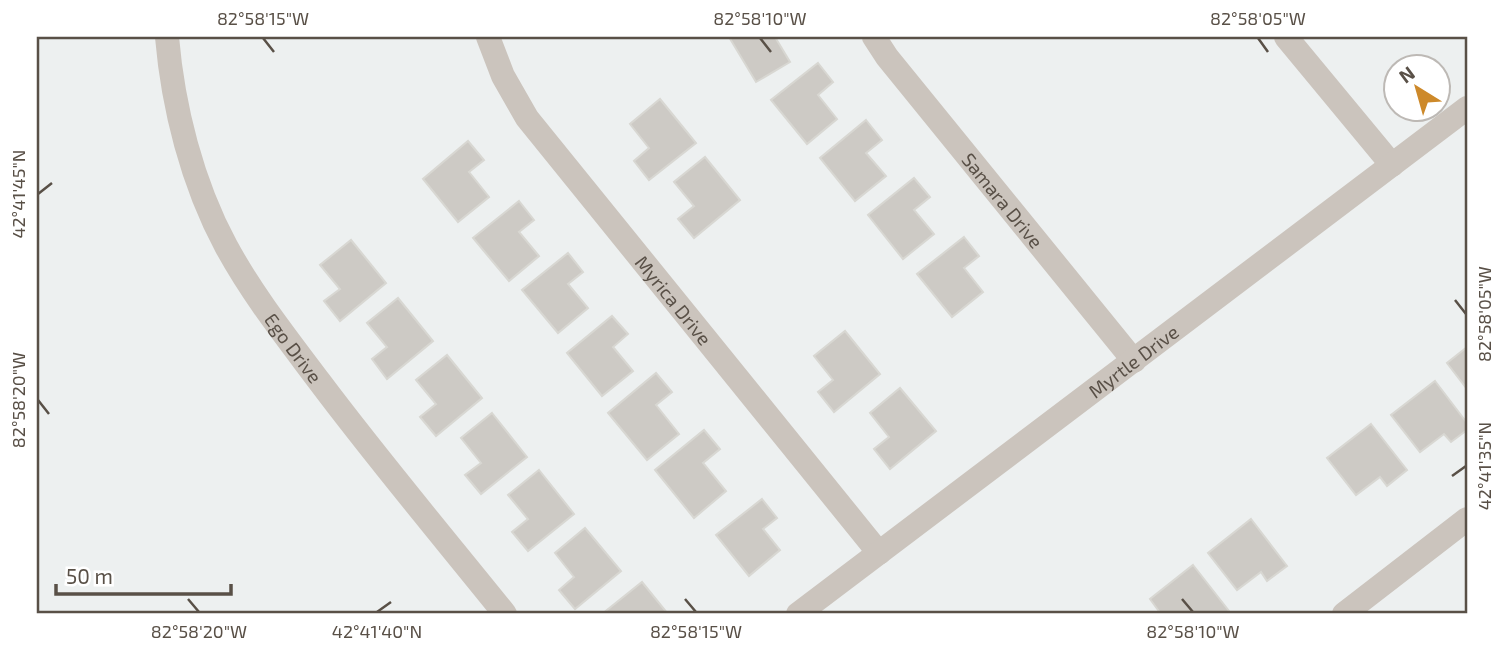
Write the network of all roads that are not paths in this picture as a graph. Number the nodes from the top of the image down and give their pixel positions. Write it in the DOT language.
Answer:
graph roads {
  1 [pos="167,37"];
  2 [pos="488,37"];
  3 [pos="874,37"];
  4 [pos="1286,37"];
  5 [pos="1467,108"];
  6 [pos="1392,165"];
  7 [pos="1134,361"];
  8 [pos="1467,519"];
  9 [pos="879,553"];
  10 [pos="505,614"];
  11 [pos="799,614"];
  12 [pos="1343,614"];
  1 -- 10 [label="street, Ego Drive"];
  2 -- 9 [label="street, Myrica Drive"];
  3 -- 7 [label="street, Samara Drive"];
  4 -- 6 [label="street"];
  5 -- 6 [label="street, Myrtle Drive"];
  6 -- 7 [label="street, Myrtle Drive"];
  7 -- 9 [label="street, Myrtle Drive"];
  8 -- 12 [label="street"];
  9 -- 11 [label="street, Myrtle Drive"];
}
